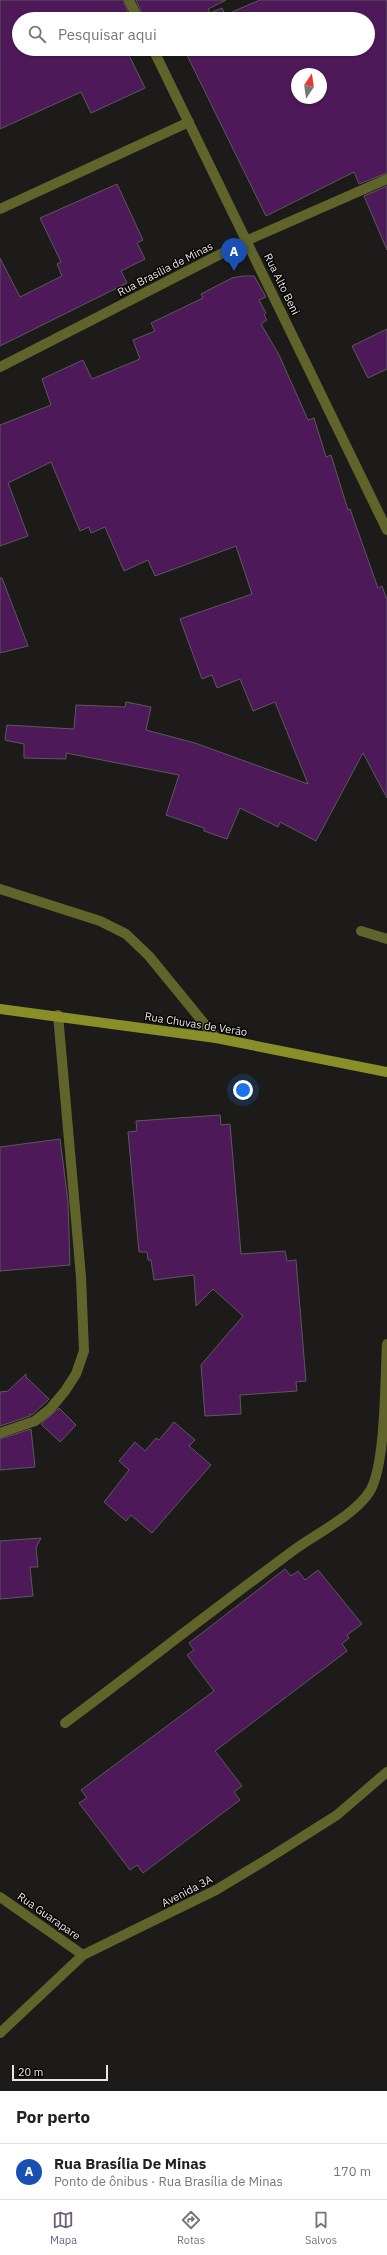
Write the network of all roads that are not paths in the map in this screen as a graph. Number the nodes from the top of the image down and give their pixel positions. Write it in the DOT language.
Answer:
graph roads {
  1 [pos="129,0"];
  2 [pos="135,12"];
  3 [pos="156,56"];
  4 [pos="189,122"];
  5 [pos="387,179"];
  6 [pos="0,209"];
  7 [pos="248,240"];
  8 [pos="0,367"];
  9 [pos="387,530"];
  10 [pos="0,889"];
  11 [pos="361,931"];
  12 [pos="387,939"];
  13 [pos="0,1008"];
  14 [pos="58,1015"];
  15 [pos="216,1038"];
  16 [pos="387,1072"];
  17 [pos="387,1344"];
  18 [pos="0,1433"];
  19 [pos="65,1723"];
  20 [pos="387,1772"];
  21 [pos="0,1896"];
  22 [pos="83,1955"];
  23 [pos="0,2033"];
  1 -- 2 [label="street"];
  3 -- 4 [label="street, Rua Alto Beni"];
  4 -- 6 [label="street"];
  4 -- 7 [label="street, Rua Alto Beni"];
  5 -- 7 [label="street, Rua Brasília de Minas"];
  7 -- 8 [label="street, Rua Brasília de Minas"];
  7 -- 9 [label="street, Rua Alto Beni"];
  10 -- 15 [label="street"];
  11 -- 12 [label="street"];
  13 -- 14 [label="street, Rua Chuvas de Verão"];
  14 -- 15 [label="street, Rua Chuvas de Verão"];
  14 -- 18 [label="street"];
  15 -- 16 [label="street, Rua Chuvas de Verão"];
  17 -- 19 [label="street"];
  20 -- 22 [label="street, Avenida 3A"];
  21 -- 22 [label="street, Rua Guarapare"];
  22 -- 23 [label="street, Avenida 3A"];
}
